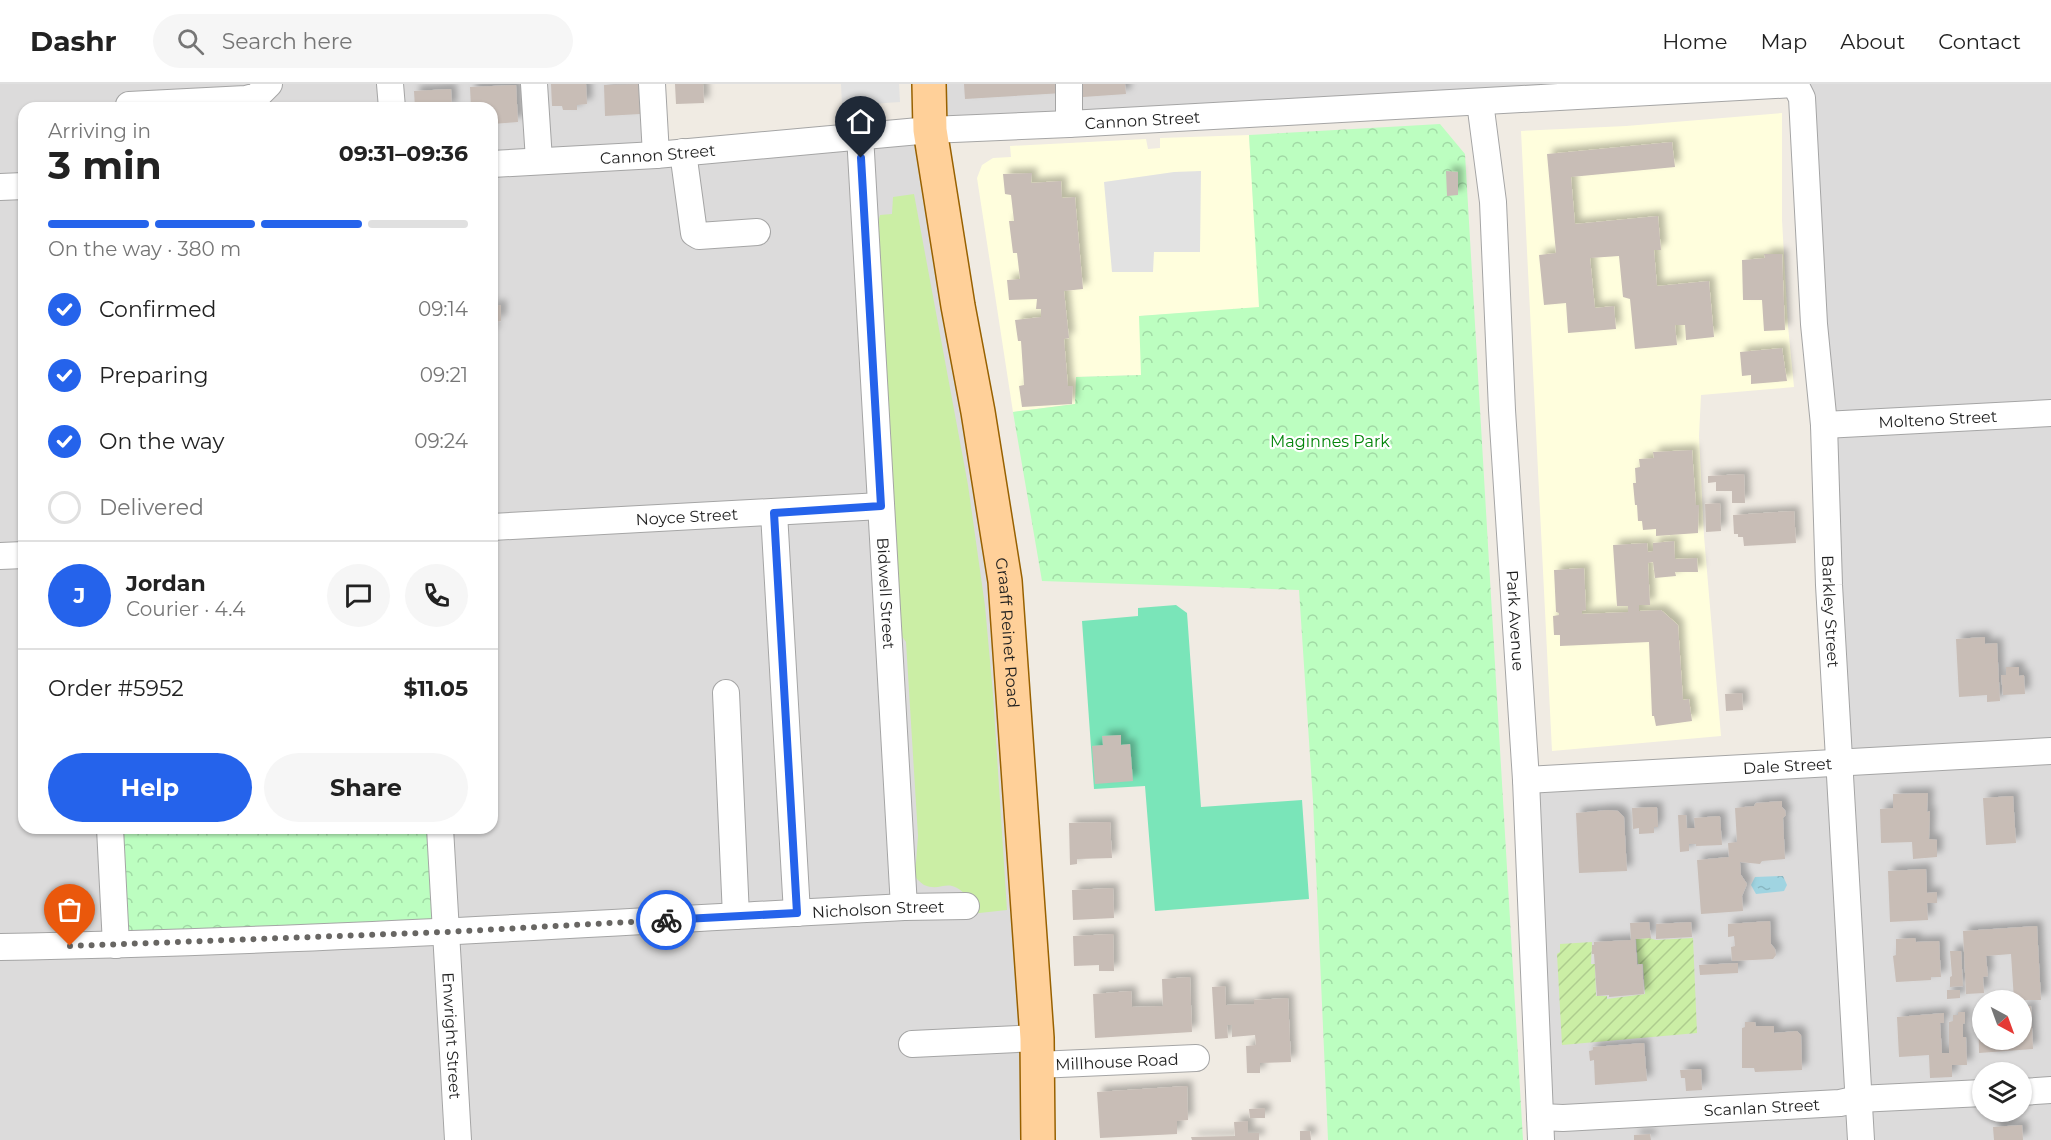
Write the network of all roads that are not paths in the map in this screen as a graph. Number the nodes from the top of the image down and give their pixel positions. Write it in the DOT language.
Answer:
graph roads {
  1 [pos="269,84"];
  2 [pos="390,84"];
  3 [pos="534,84"];
  4 [pos="652,84"];
  5 [pos="929,84"];
  6 [pos="1069,84"];
  7 [pos="1795,84"];
  8 [pos="1468,96"];
  9 [pos="188,102"];
  10 [pos="392,102"];
  11 [pos="1069,124"];
  12 [pos="930,130"];
  13 [pos="860,135"];
  14 [pos="683,152"];
  15 [pos="656,154"];
  16 [pos="538,160"];
  17 [pos="498,163"];
  18 [pos="18,186"];
  19 [pos="0,187"];
  20 [pos="757,232"];
  21 [pos="2051,413"];
  22 [pos="1824,425"];
  23 [pos="881,506"];
  24 [pos="774,513"];
  25 [pos="498,527"];
  26 [pos="18,555"];
  27 [pos="0,556"];
  28 [pos="726,693"];
  29 [pos="2051,751"];
  30 [pos="1838,763"];
  31 [pos="1526,780"];
  32 [pos="110,834"];
  33 [pos="440,834"];
  34 [pos="966,906"];
  35 [pos="904,907"];
  36 [pos="797,913"];
  37 [pos="736,916"];
  38 [pos="446,932"];
  39 [pos="116,945"];
  40 [pos="0,947"];
  41 [pos="912,1044"];
  42 [pos="1037,1052"];
  43 [pos="1196,1058"];
  44 [pos="2051,1090"];
  45 [pos="2032,1091"];
  46 [pos="1972,1094"];
  47 [pos="1858,1099"];
  48 [pos="1541,1128"];
  49 [pos="458,1140"];
  50 [pos="1038,1140"];
  51 [pos="1861,1140"];
  1 -- 9 [label="street"];
  2 -- 10 [label="street"];
  3 -- 16 [label="street"];
  4 -- 15 [label="street"];
  5 -- 12 [label="main road, Graaff Reinet Road"];
  6 -- 11 [label="street"];
  7 -- 8 [label="street, Cannon Street"];
  7 -- 22 [label="street, Barkley Street"];
  8 -- 11 [label="street, Cannon Street"];
  8 -- 31 [label="street, Park Avenue"];
  11 -- 12 [label="street, Cannon Street"];
  12 -- 13 [label="street, Cannon Street"];
  12 -- 42 [label="main road, Graaff Reinet Road"];
  13 -- 14 [label="street, Cannon Street"];
  13 -- 23 [label="street, Bidwell Street"];
  14 -- 15 [label="street, Cannon Street"];
  14 -- 20 [label="street"];
  15 -- 16 [label="street, Cannon Street"];
  16 -- 17 [label="street, Cannon Street"];
  18 -- 19 [label="street"];
  21 -- 22 [label="street, Molteno Street"];
  22 -- 30 [label="street, Barkley Street"];
  23 -- 24 [label="street, Noyce Street"];
  23 -- 35 [label="street, Bidwell Street"];
  24 -- 25 [label="street, Noyce Street"];
  24 -- 36 [label="street"];
  26 -- 27 [label="street"];
  28 -- 37 [label="street"];
  29 -- 30 [label="street, Dale Street"];
  30 -- 31 [label="street, Dale Street"];
  30 -- 47 [label="street, Barkley Street"];
  31 -- 48 [label="street, Park Avenue"];
  32 -- 39 [label="street"];
  33 -- 38 [label="street, Enwright Street"];
  34 -- 35 [label="street, Nicholson Street"];
  35 -- 36 [label="street, Nicholson Street"];
  36 -- 37 [label="street, Nicholson Street"];
  37 -- 38 [label="street, Nicholson Street"];
  38 -- 39 [label="street, Nicholson Street"];
  38 -- 49 [label="street, Enwright Street"];
  39 -- 40 [label="street, Nicholson Street"];
  41 -- 42 [label="street, Millhouse Road"];
  42 -- 43 [label="street, Millhouse Road"];
  42 -- 50 [label="main road, Graaff Reinet Road"];
  44 -- 45 [label="street"];
  46 -- 47 [label="street, Scanlan Street"];
  47 -- 48 [label="street, Scanlan Street"];
  47 -- 51 [label="street, Barkley Street"];
}
